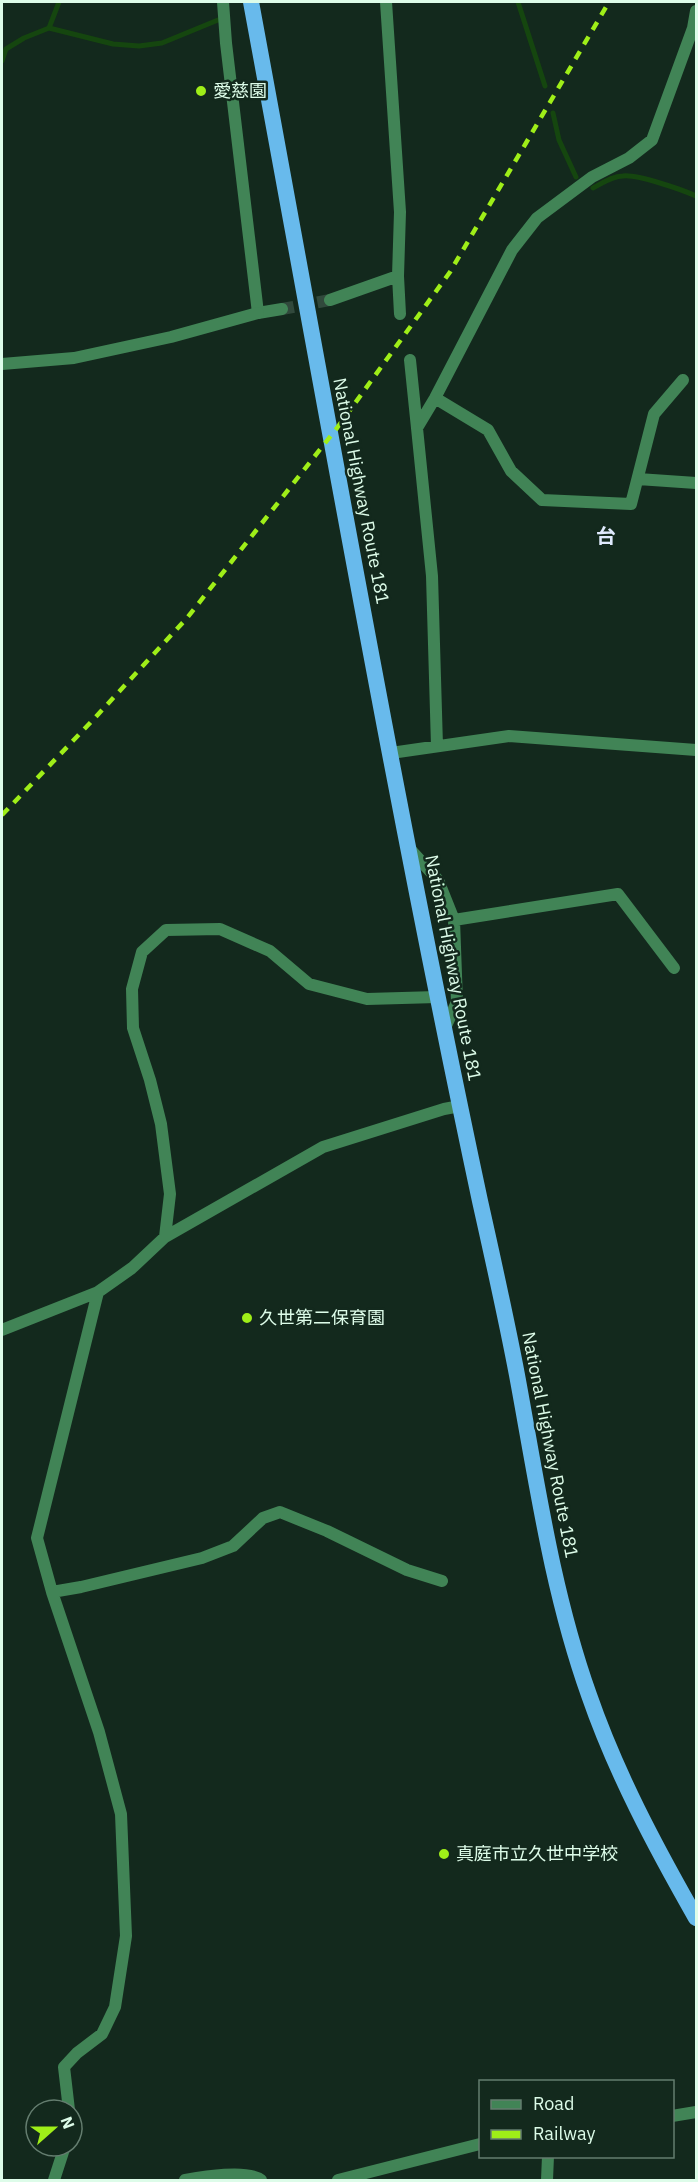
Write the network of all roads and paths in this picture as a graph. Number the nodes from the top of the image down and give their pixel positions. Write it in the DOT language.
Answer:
graph roads {
  1 [pos="223,2"];
  2 [pos="251,2"];
  3 [pos="386,2"];
  4 [pos="696,11"];
  5 [pos="398,276"];
  6 [pos="330,300"];
  7 [pos="282,309"];
  8 [pos="258,313"];
  9 [pos="400,314"];
  10 [pos="410,360"];
  11 [pos="2,364"];
  12 [pos="683,380"];
  13 [pos="435,398"];
  14 [pos="417,428"];
  15 [pos="638,478"];
  16 [pos="696,483"];
  17 [pos="437,746"];
  18 [pos="696,750"];
  19 [pos="391,753"];
  20 [pos="409,848"];
  21 [pos="454,920"];
  22 [pos="674,969"];
  23 [pos="437,997"];
  24 [pos="444,1030"];
  25 [pos="460,1106"];
  26 [pos="165,1237"];
  27 [pos="98,1292"];
  28 [pos="2,1330"];
  29 [pos="442,1581"];
  30 [pos="52,1592"];
  31 [pos="696,1918"];
  32 [pos="68,2098"];
  33 [pos="696,2112"];
  34 [pos="674,2116"];
  35 [pos="479,2144"];
  36 [pos="61,2158"];
  37 [pos="548,2158"];
  38 [pos="54,2181"];
  39 [pos="185,2181"];
  40 [pos="261,2181"];
  41 [pos="338,2181"];
  42 [pos="547,2181"];
  1 -- 8 [label="street"];
  2 -- 19 [label="highway, National Highway Route 181"];
  3 -- 5 [label="street"];
  4 -- 13 [label="street"];
  5 -- 6 [label="street"];
  5 -- 9 [label="street"];
  7 -- 8 [label="street"];
  8 -- 11 [label="street"];
  10 -- 14 [label="street"];
  12 -- 15 [label="street"];
  13 -- 14 [label="street"];
  13 -- 15 [label="street"];
  14 -- 17 [label="street"];
  15 -- 16 [label="street"];
  17 -- 18 [label="street"];
  17 -- 19 [label="street"];
  19 -- 20 [label="highway, National Highway Route 181"];
  20 -- 21 [label="street"];
  20 -- 23 [label="highway, National Highway Route 181"];
  21 -- 22 [label="street"];
  21 -- 24 [label="street"];
  23 -- 24 [label="highway, National Highway Route 181"];
  23 -- 26 [label="street"];
  24 -- 25 [label="highway, National Highway Route 181"];
  25 -- 26 [label="street"];
  25 -- 31 [label="highway, National Highway Route 181"];
  26 -- 27 [label="street"];
  27 -- 28 [label="street"];
  27 -- 30 [label="street"];
  29 -- 30 [label="street"];
  30 -- 32 [label="street"];
  33 -- 34 [label="street"];
  35 -- 41 [label="street"];
  36 -- 38 [label="street"];
  37 -- 42 [label="street"];
  39 -- 40 [label="street"];
}
